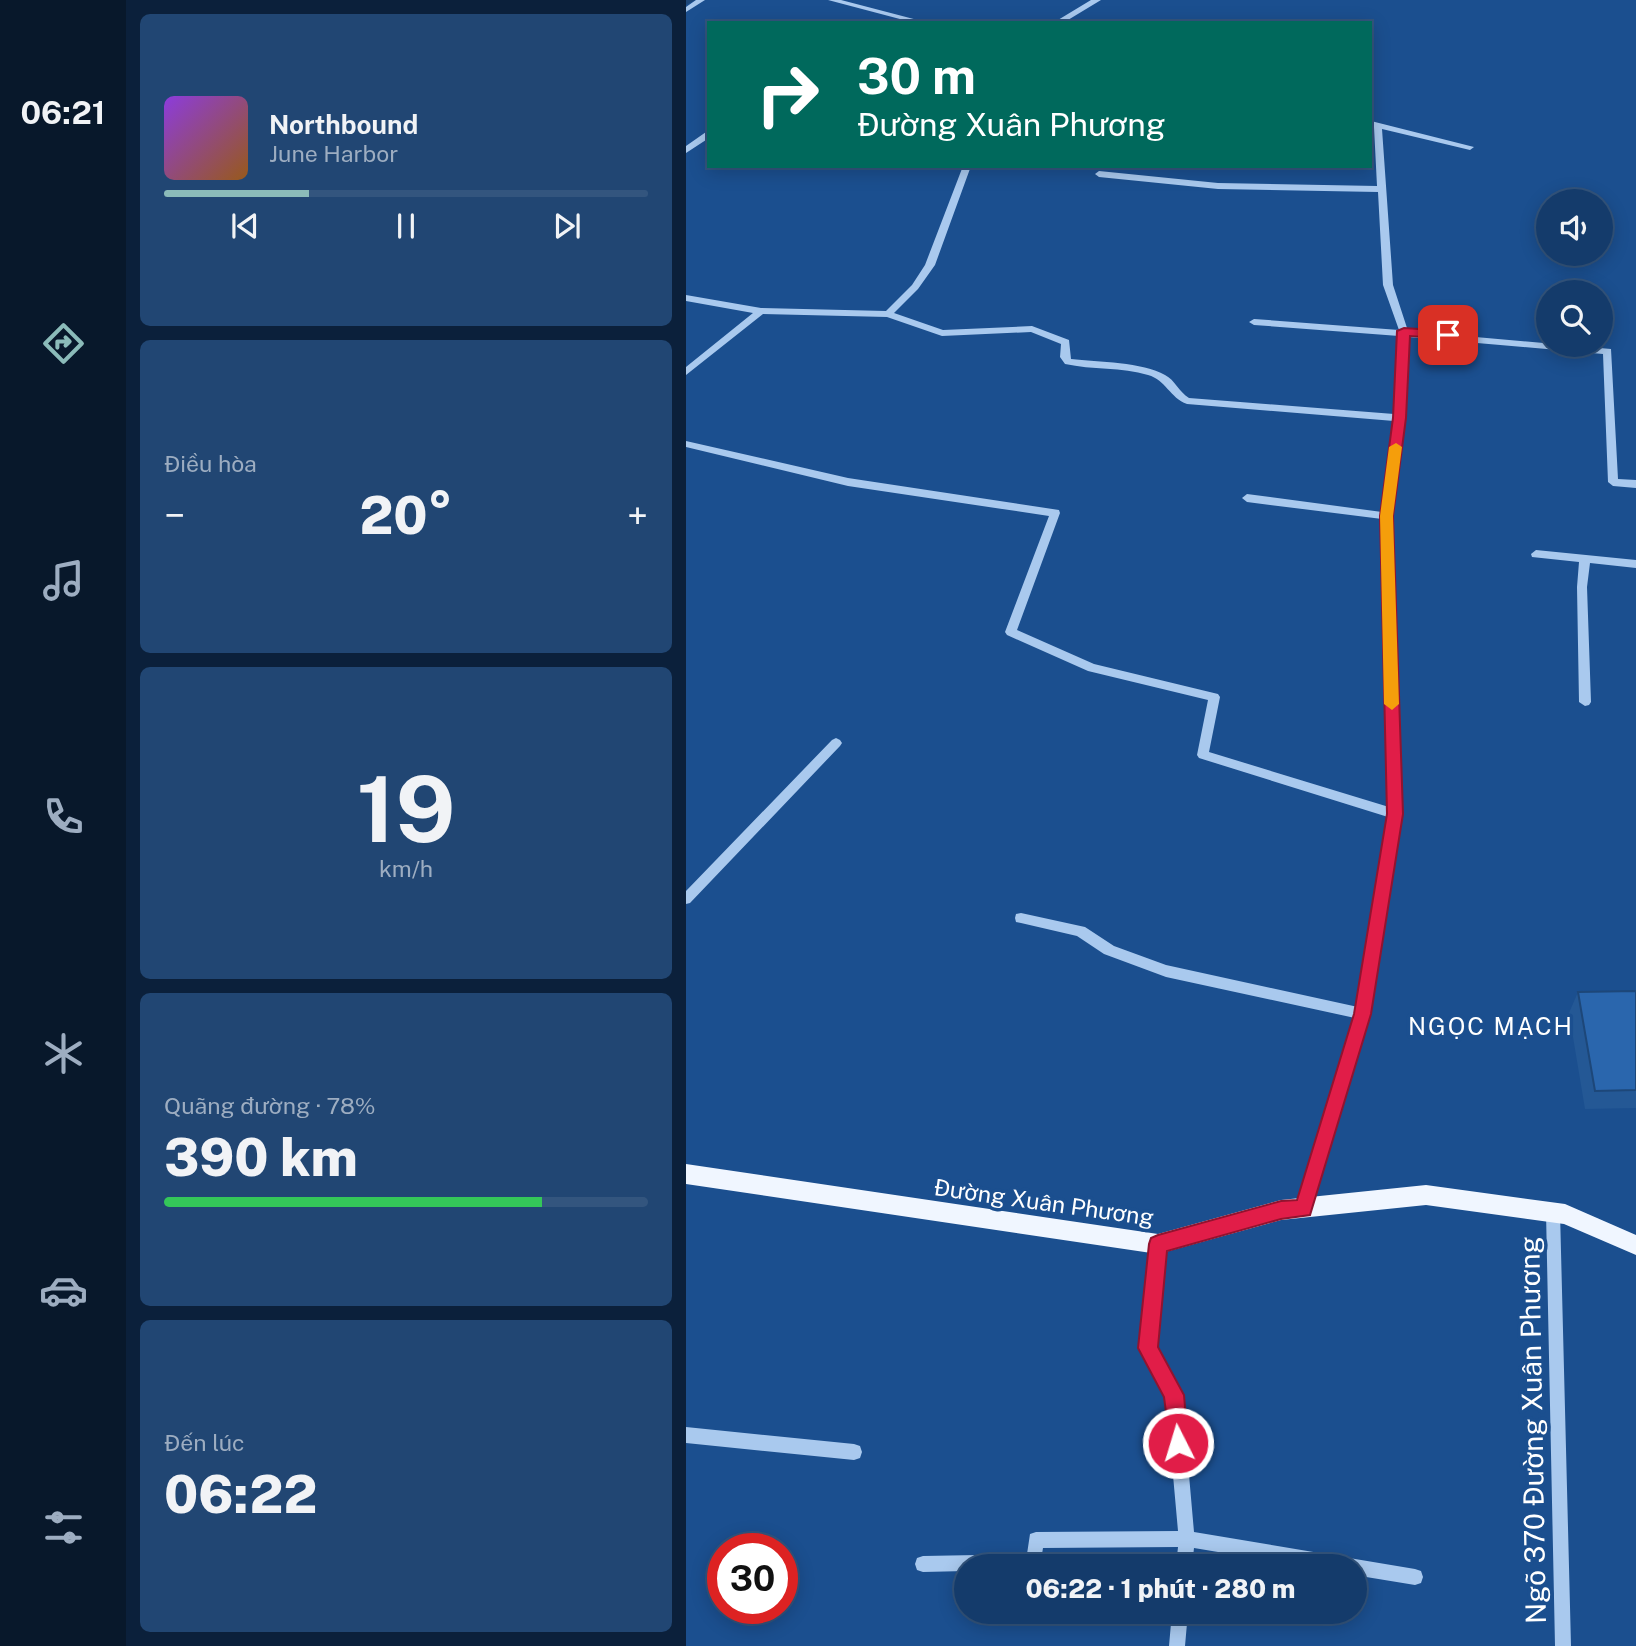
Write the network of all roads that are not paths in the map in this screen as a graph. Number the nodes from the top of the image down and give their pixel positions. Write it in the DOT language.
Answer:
graph roads {
  1 [pos="701,0"];
  2 [pos="832,0"];
  3 [pos="1097,0"];
  4 [pos="686,10"];
  5 [pos="917,21"];
  6 [pos="1060,21"];
  7 [pos="1374,125"];
  8 [pos="707,135"];
  9 [pos="1470,147"];
  10 [pos="686,150"];
  11 [pos="966,168"];
  12 [pos="1099,174"];
  13 [pos="1380,189"];
  14 [pos="686,298"];
  15 [pos="761,311"];
  16 [pos="888,314"];
  17 [pos="1254,322"];
  18 [pos="1404,331"];
  19 [pos="1536,344"];
  20 [pos="1608,357"];
  21 [pos="686,372"];
  22 [pos="1399,418"];
  23 [pos="686,444"];
  24 [pos="1636,484"];
  25 [pos="1247,498"];
  26 [pos="1387,516"];
  27 [pos="1536,554"];
  28 [pos="1585,560"];
  29 [pos="1636,564"];
  30 [pos="1586,702"];
  31 [pos="836,743"];
  32 [pos="1395,814"];
  33 [pos="686,899"];
  34 [pos="1021,918"];
  35 [pos="1363,1014"];
  36 [pos="686,1174"];
  37 [pos="1304,1208"];
  38 [pos="1553,1212"];
  39 [pos="1158,1244"];
  40 [pos="1636,1245"];
  41 [pos="686,1436"];
  42 [pos="854,1451"];
  43 [pos="1186,1539"];
  44 [pos="1185,1554"];
  45 [pos="1275,1554"];
  46 [pos="923,1564"];
  47 [pos="1367,1569"];
  48 [pos="1415,1577"];
  49 [pos="1179,1624"];
  50 [pos="1177,1646"];
  51 [pos="1563,1646"];
  1 -- 4 [label="street"];
  2 -- 5 [label="street"];
  3 -- 6 [label="street"];
  7 -- 9 [label="street"];
  7 -- 13 [label="street"];
  8 -- 10 [label="street"];
  11 -- 16 [label="street"];
  12 -- 13 [label="street"];
  13 -- 18 [label="street"];
  14 -- 15 [label="street"];
  15 -- 16 [label="street"];
  15 -- 21 [label="street"];
  16 -- 22 [label="street"];
  17 -- 18 [label="street"];
  18 -- 19 [label="street"];
  18 -- 22 [label="street"];
  20 -- 24 [label="street"];
  22 -- 26 [label="street"];
  23 -- 32 [label="street"];
  25 -- 26 [label="street"];
  26 -- 32 [label="street"];
  27 -- 28 [label="street"];
  28 -- 29 [label="street"];
  28 -- 30 [label="street"];
  31 -- 33 [label="street"];
  32 -- 35 [label="street"];
  34 -- 35 [label="street"];
  35 -- 37 [label="street"];
  36 -- 39 [label="main road, Đường Xuân Phương"];
  37 -- 38 [label="main road, Đường Xuân Phương"];
  37 -- 39 [label="main road, Đường Xuân Phương"];
  38 -- 40 [label="main road, Đường Xuân Phương"];
  38 -- 51 [label="street, Ngõ 370 Đường Xuân Phương"];
  39 -- 43 [label="street"];
  41 -- 42 [label="street"];
  43 -- 44 [label="street"];
  43 -- 45 [label="street"];
  43 -- 46 [label="street"];
  47 -- 48 [label="street"];
  49 -- 50 [label="street"];
}
